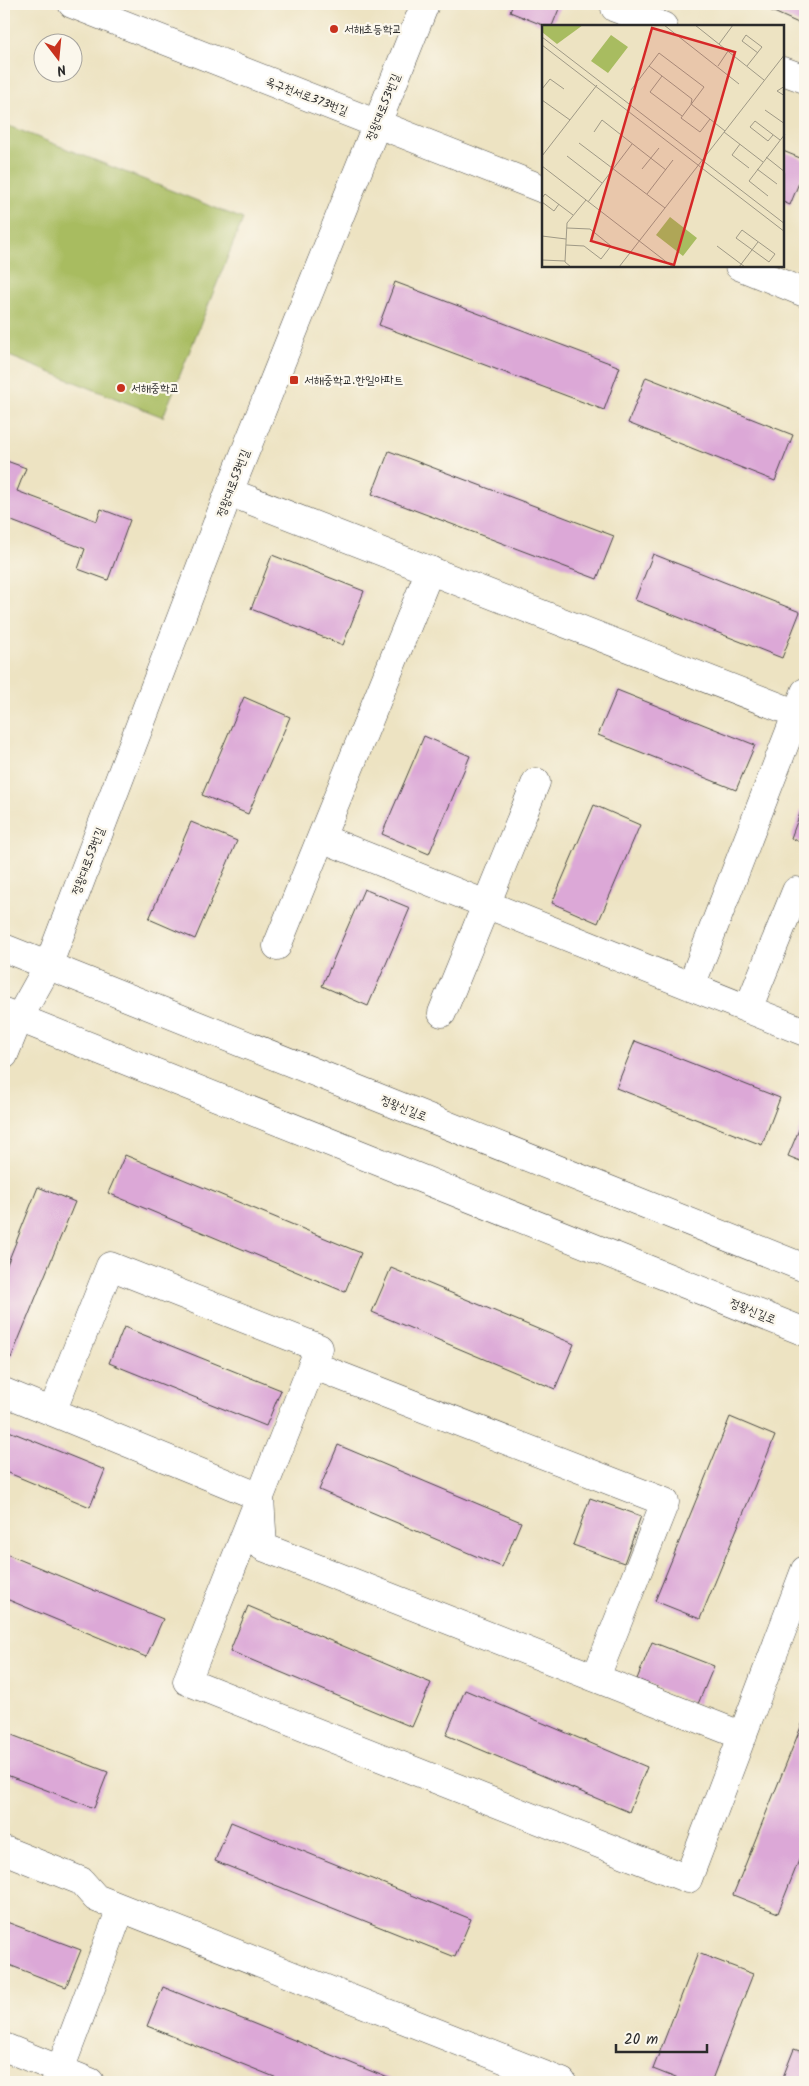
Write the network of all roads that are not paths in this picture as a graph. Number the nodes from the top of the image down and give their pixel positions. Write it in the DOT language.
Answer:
graph roads {
  1 [pos="72,4"];
  2 [pos="425,4"];
  3 [pos="617,4"];
  4 [pos="660,25"];
  5 [pos="784,71"];
  6 [pos="805,79"];
  7 [pos="377,124"];
  8 [pos="542,189"];
  9 [pos="744,268"];
  10 [pos="805,292"];
  11 [pos="229,492"];
  12 [pos="430,570"];
  13 [pos="802,708"];
  14 [pos="536,782"];
  15 [pos="321,838"];
  16 [pos="796,891"];
  17 [pos="486,905"];
  18 [pos="277,946"];
  19 [pos="4,948"];
  20 [pos="48,966"];
  21 [pos="691,986"];
  22 [pos="748,1009"];
  23 [pos="442,1013"];
  24 [pos="11,1015"];
  25 [pos="805,1032"];
  26 [pos="4,1056"];
  27 [pos="805,1268"];
  28 [pos="805,1332"];
  29 [pos="312,1365"];
  30 [pos="4,1392"];
  31 [pos="52,1412"];
  32 [pos="260,1497"];
  33 [pos="805,1570"];
  34 [pos="596,1677"];
  35 [pos="743,1736"];
  36 [pos="4,1850"];
  37 [pos="121,1908"];
  38 [pos="4,2047"];
  39 [pos="60,2070"];
  40 [pos="90,2082"];
  41 [pos="562,2082"];
  1 -- 7 [label="street, 옥구천서로373번길"];
  2 -- 7 [label="street, 정왕대로53번길"];
  3 -- 4 [label="street"];
  5 -- 6 [label="street"];
  7 -- 8 [label="street, 옥구천서로373번길"];
  7 -- 11 [label="street, 정왕대로53번길"];
  9 -- 10 [label="street"];
  11 -- 12 [label="street"];
  11 -- 20 [label="street, 정왕대로53번길"];
  12 -- 13 [label="street"];
  12 -- 15 [label="street"];
  13 -- 21 [label="street"];
  14 -- 17 [label="street"];
  15 -- 17 [label="street"];
  15 -- 18 [label="street"];
  16 -- 22 [label="street"];
  17 -- 21 [label="street"];
  17 -- 23 [label="street"];
  19 -- 20 [label="street, 정왕신길로"];
  20 -- 24 [label="street, 정왕대로53번길"];
  20 -- 27 [label="street, 정왕신길로"];
  21 -- 22 [label="street"];
  22 -- 25 [label="street"];
  24 -- 26 [label="street, 정왕대로53번길"];
  24 -- 28 [label="street, 정왕신길로"];
  29 -- 31 [label="street"];
  29 -- 32 [label="street"];
  29 -- 34 [label="street"];
  30 -- 31 [label="street"];
  31 -- 32 [label="street"];
  32 -- 34 [label="street"];
  32 -- 35 [label="street"];
  33 -- 35 [label="street"];
  34 -- 35 [label="street"];
  36 -- 37 [label="street"];
  37 -- 39 [label="street"];
  37 -- 41 [label="street"];
  38 -- 39 [label="street"];
  39 -- 40 [label="street"];
}
